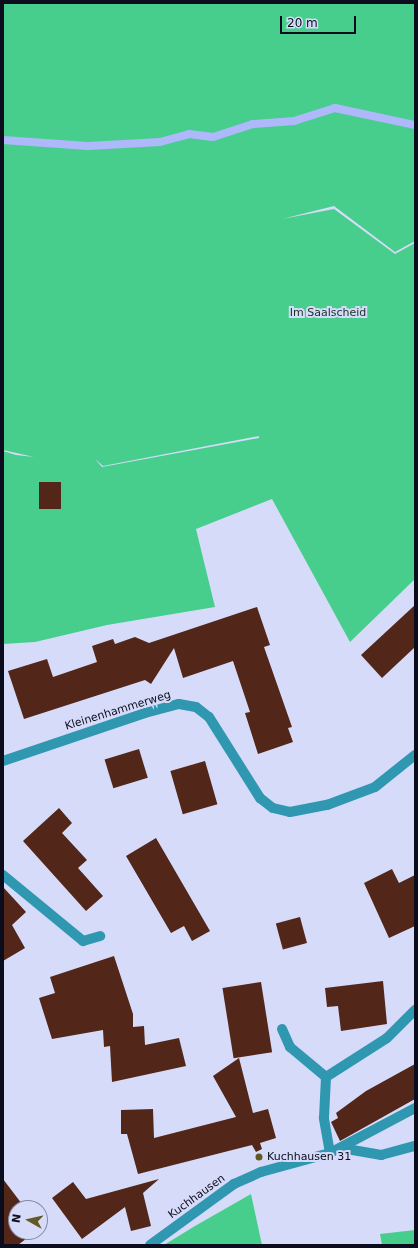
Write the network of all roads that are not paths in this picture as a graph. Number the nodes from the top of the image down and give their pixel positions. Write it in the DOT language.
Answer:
graph roads {
  1 [pos="415,755"];
  2 [pos="3,761"];
  3 [pos="3,875"];
  4 [pos="100,936"];
  5 [pos="415,1010"];
  6 [pos="282,1029"];
  7 [pos="326,1077"];
  8 [pos="415,1108"];
  9 [pos="415,1146"];
  10 [pos="341,1148"];
  11 [pos="330,1153"];
  12 [pos="150,1245"];
  1 -- 2 [label="street, Kleinenhammerweg"];
  3 -- 4 [label="street"];
  5 -- 7 [label="street"];
  6 -- 7 [label="street"];
  7 -- 11 [label="street"];
  8 -- 10 [label="street, Kuchhausen"];
  9 -- 10 [label="street"];
  10 -- 11 [label="street, Kuchhausen"];
  11 -- 12 [label="street, Kuchhausen"];
}
